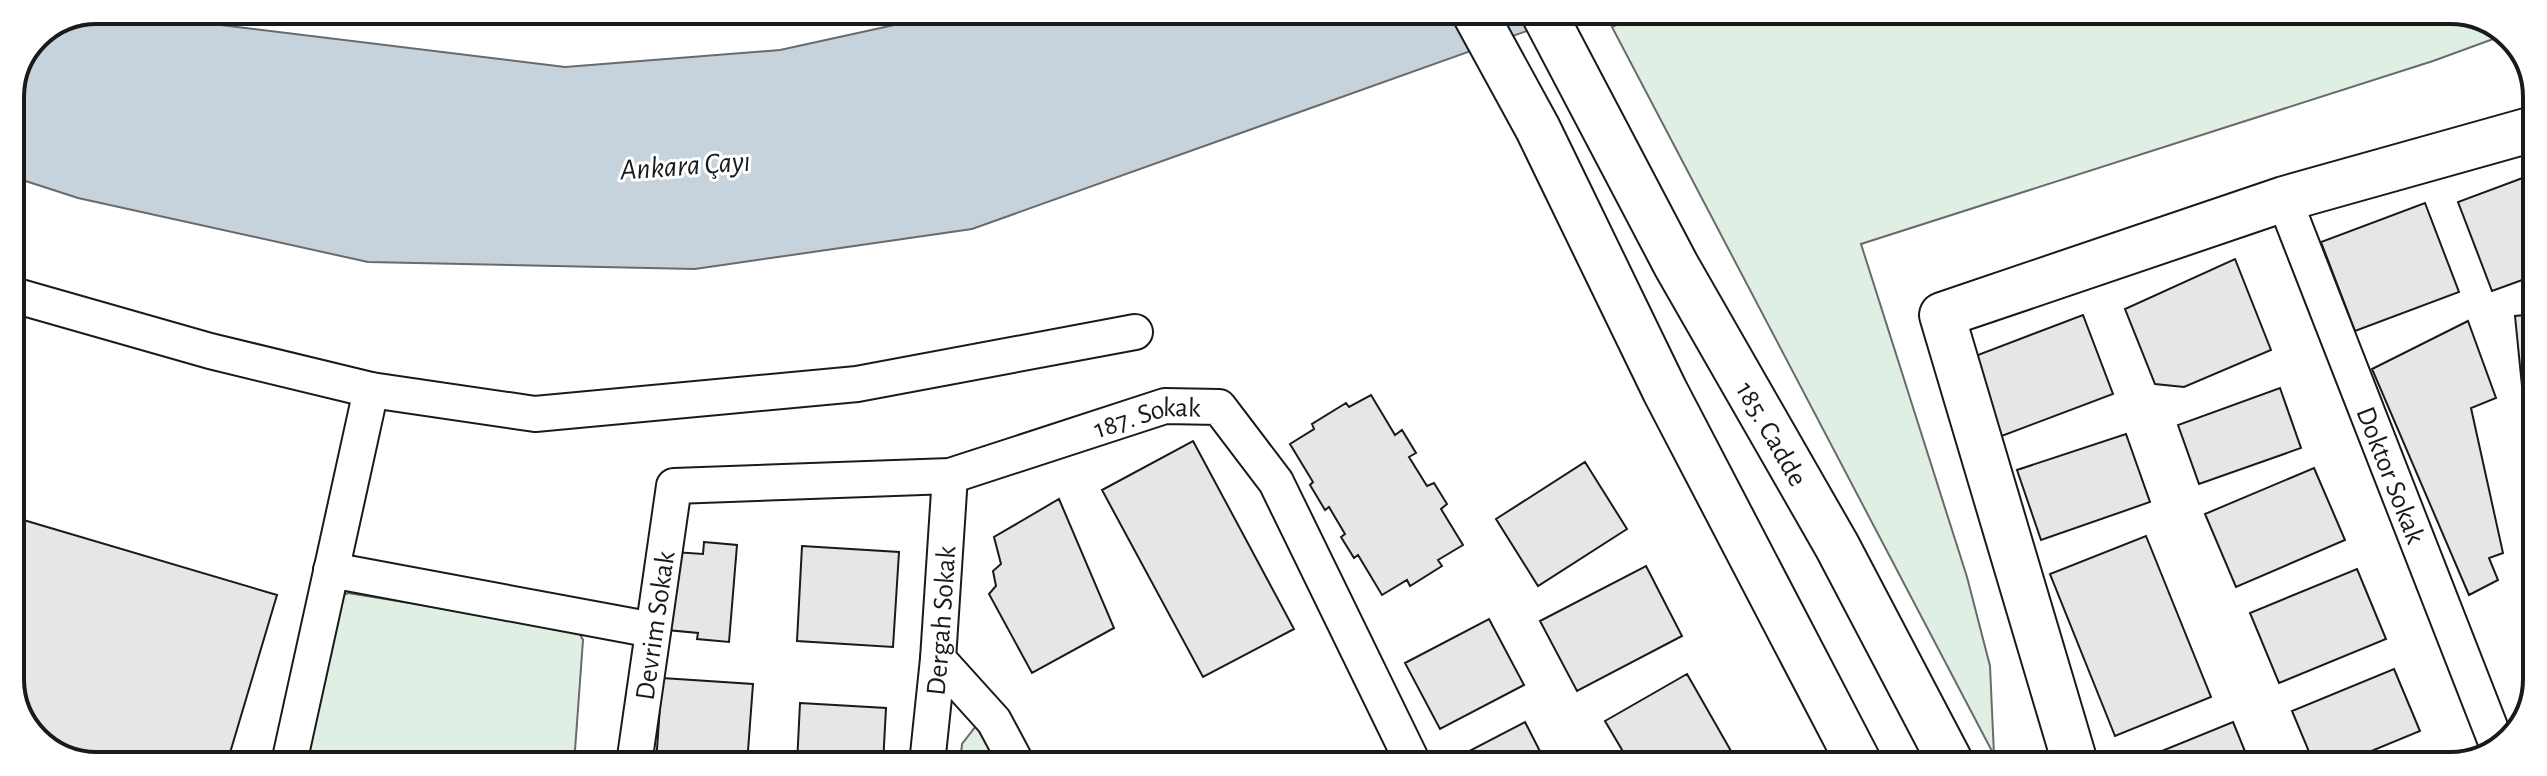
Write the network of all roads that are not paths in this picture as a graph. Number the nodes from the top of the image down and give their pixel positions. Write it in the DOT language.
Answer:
graph roads {
  1 [pos="1481,24"];
  2 [pos="1549,24"];
  3 [pos="2523,132"];
  4 [pos="2284,199"];
  5 [pos="24,298"];
  6 [pos="1135,332"];
  7 [pos="371,390"];
  8 [pos="950,476"];
  9 [pos="674,486"];
  10 [pos="331,570"];
  11 [pos="653,630"];
  12 [pos="938,659"];
  13 [pos="2494,738"];
  14 [pos="291,752"];
  15 [pos="636,752"];
  16 [pos="928,752"];
  17 [pos="1011,752"];
  18 [pos="1408,752"];
  19 [pos="1853,752"];
  20 [pos="1945,752"];
  21 [pos="2072,752"];
  1 -- 19 [label="street"];
  2 -- 20 [label="street, 185. Cadde"];
  3 -- 4 [label="street"];
  4 -- 13 [label="street, Doktor Sokak"];
  4 -- 21 [label="street"];
  5 -- 7 [label="street"];
  6 -- 7 [label="street"];
  7 -- 10 [label="street"];
  8 -- 9 [label="street, 187. Sokak"];
  8 -- 12 [label="street, Dergah Sokak"];
  8 -- 18 [label="street, 187. Sokak"];
  9 -- 11 [label="street, Devrim Sokak"];
  10 -- 11 [label="street"];
  10 -- 14 [label="street"];
  11 -- 15 [label="street, Devrim Sokak"];
  12 -- 16 [label="street, Dergah Sokak"];
  12 -- 17 [label="street"];
}
